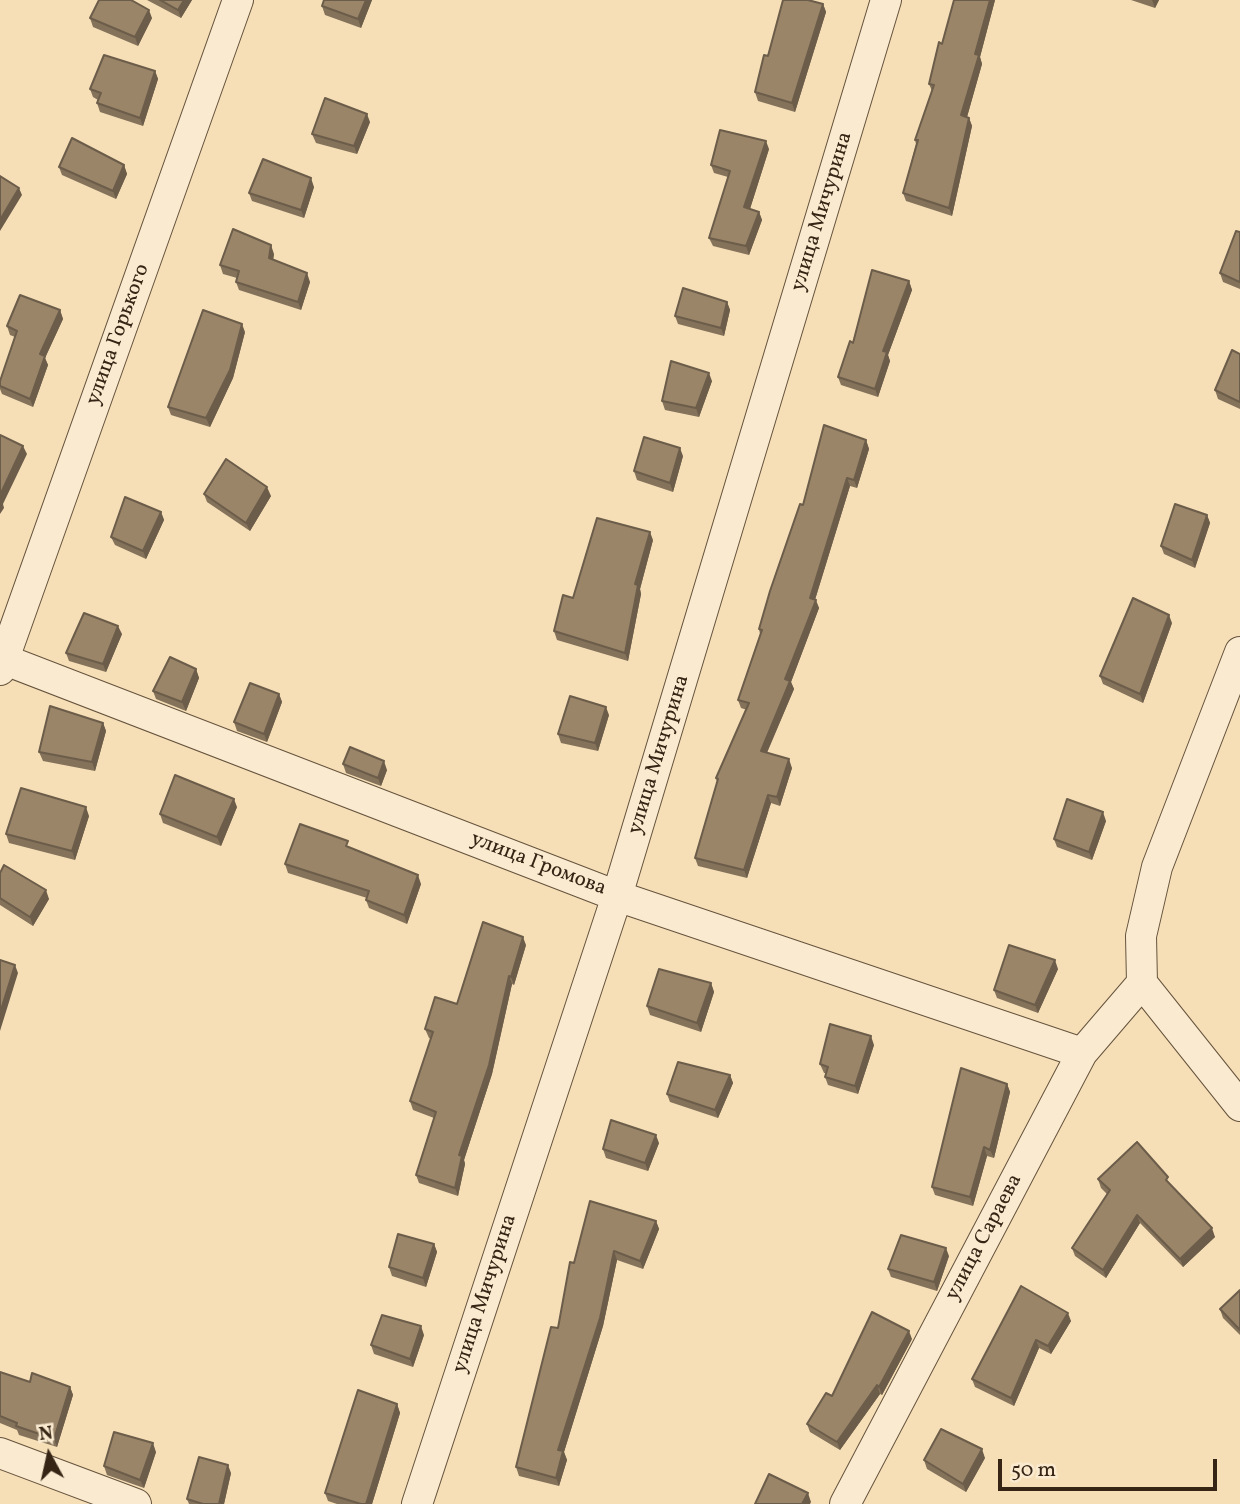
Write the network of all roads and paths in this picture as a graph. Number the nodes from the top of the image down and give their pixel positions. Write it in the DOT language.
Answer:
graph roads {
  1 [pos="238,0"];
  2 [pos="886,0"];
  3 [pos="1240,652"];
  4 [pos="1,662"];
  5 [pos="617,896"];
  6 [pos="1142,983"];
  7 [pos="1082,1053"];
  8 [pos="1240,1106"];
  9 [pos="0,1452"];
  10 [pos="136,1504"];
  11 [pos="416,1504"];
  12 [pos="845,1504"];
  1 -- 4 [label="street, улица Горького"];
  2 -- 5 [label="street, улица Мичурина"];
  3 -- 6 [label="street"];
  4 -- 5 [label="street, улица Громова"];
  5 -- 7 [label="street, улица Громова"];
  5 -- 11 [label="street, улица Мичурина"];
  6 -- 7 [label="street, улица Сараева"];
  6 -- 8 [label="street"];
  7 -- 12 [label="street, улица Сараева"];
  9 -- 10 [label="street"];
}
